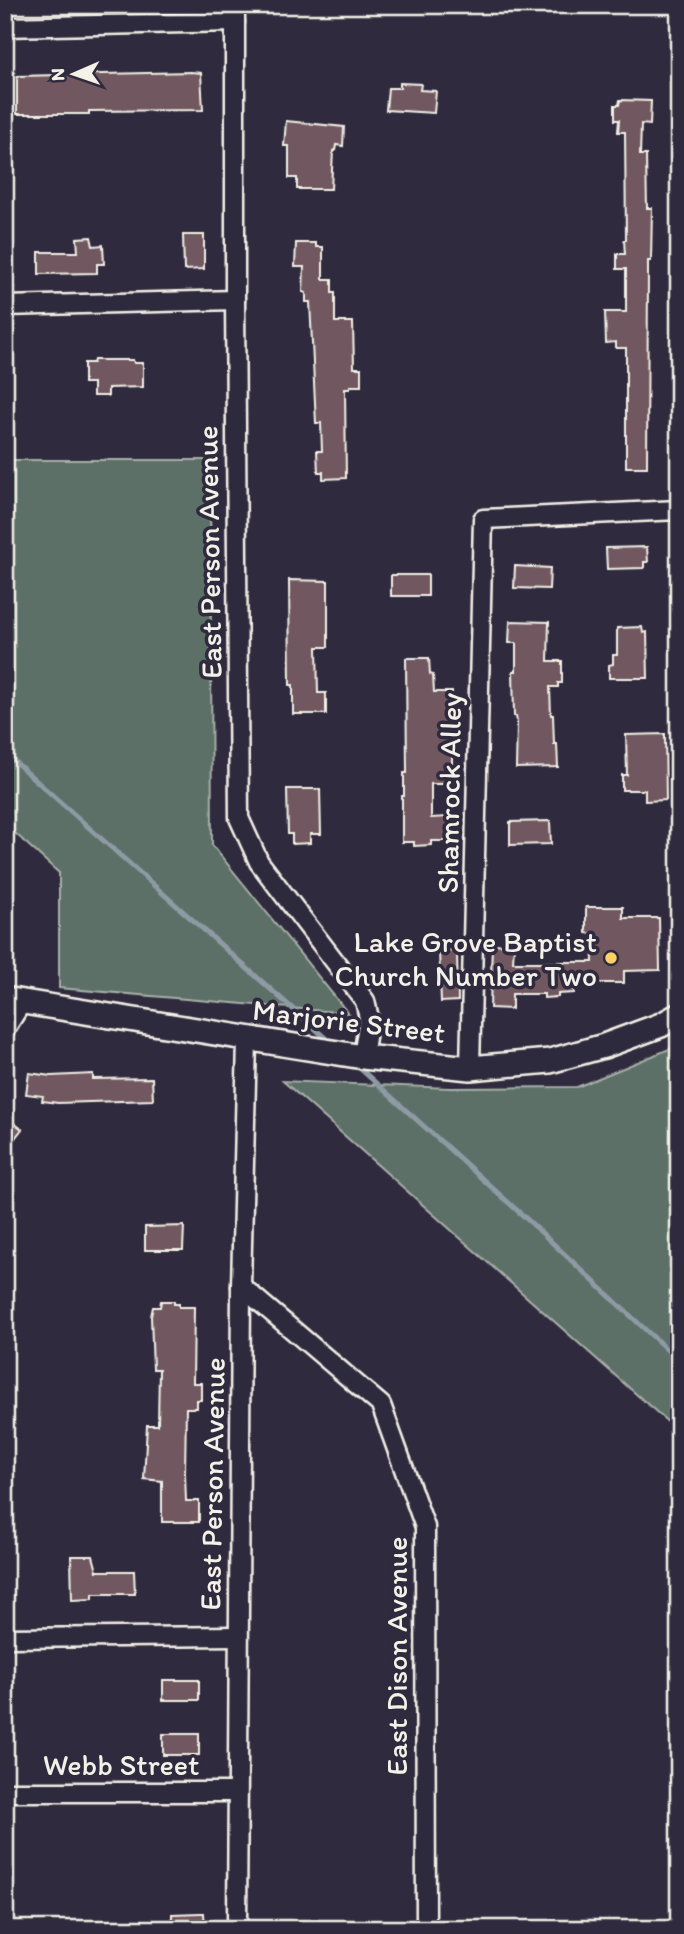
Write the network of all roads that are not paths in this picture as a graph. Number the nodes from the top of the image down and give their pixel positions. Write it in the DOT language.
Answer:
graph roads {
  1 [pos="235,13"];
  2 [pos="5,27"];
  3 [pos="235,300"];
  4 [pos="5,306"];
  5 [pos="679,510"];
  6 [pos="14,1001"];
  7 [pos="679,1015"];
  8 [pos="5,1028"];
  9 [pos="247,1040"];
  10 [pos="363,1057"];
  11 [pos="470,1068"];
  12 [pos="241,1286"];
  13 [pos="238,1636"];
  14 [pos="5,1637"];
  15 [pos="5,1792"];
  16 [pos="237,1792"];
  17 [pos="237,1929"];
  18 [pos="426,1929"];
  1 -- 2 [label="street"];
  1 -- 3 [label="street, East Person Avenue"];
  3 -- 4 [label="street"];
  3 -- 10 [label="street, East Person Avenue"];
  5 -- 11 [label="street, Shamrock Alley"];
  6 -- 8 [label="street"];
  6 -- 9 [label="street, Marjorie Street"];
  7 -- 11 [label="street, Marjorie Street"];
  9 -- 10 [label="street, Marjorie Street"];
  9 -- 12 [label="street, East Person Avenue"];
  10 -- 11 [label="street, Marjorie Street"];
  12 -- 13 [label="street, East Person Avenue"];
  12 -- 18 [label="street, East Dison Avenue"];
  13 -- 14 [label="street"];
  13 -- 16 [label="street, East Person Avenue"];
  15 -- 16 [label="street, Webb Street"];
  16 -- 17 [label="street, East Person Avenue"];
}
